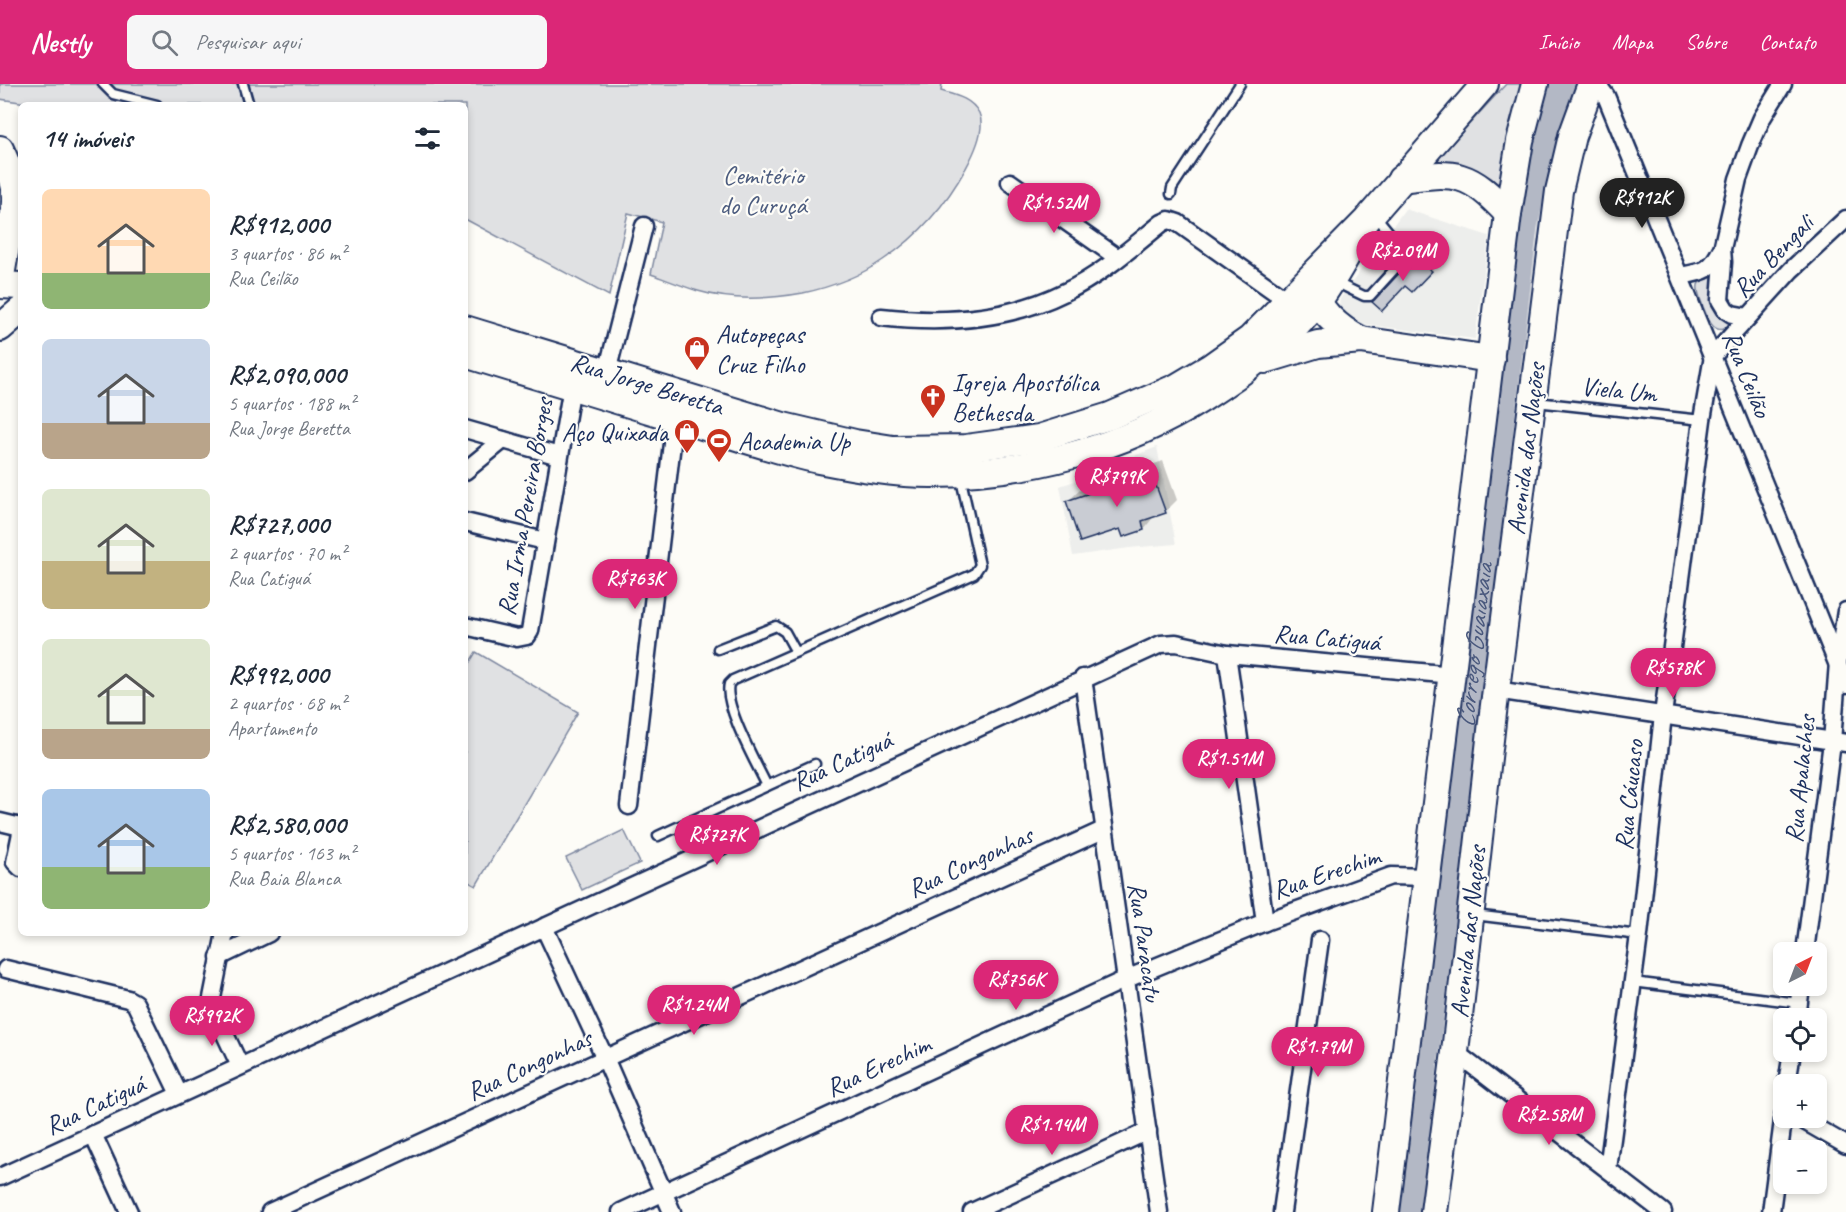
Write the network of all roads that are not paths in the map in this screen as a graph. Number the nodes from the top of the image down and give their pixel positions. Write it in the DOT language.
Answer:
graph roads {
  1 [pos="103,84"];
  2 [pos="243,84"];
  3 [pos="1240,84"];
  4 [pos="1485,84"];
  5 [pos="1535,84"];
  6 [pos="1591,84"];
  7 [pos="1598,84"];
  8 [pos="1783,84"];
  9 [pos="146,102"];
  10 [pos="248,102"];
  11 [pos="0,144"];
  12 [pos="0,149"];
  13 [pos="18,153"];
  14 [pos="1401,179"];
  15 [pos="1010,182"];
  16 [pos="1171,194"];
  17 [pos="1508,214"];
  18 [pos="1370,217"];
  19 [pos="1846,219"];
  20 [pos="644,225"];
  21 [pos="5,235"];
  22 [pos="1722,249"];
  23 [pos="1118,258"];
  24 [pos="1680,276"];
  25 [pos="0,283"];
  26 [pos="18,286"];
  27 [pos="1326,291"];
  28 [pos="1288,302"];
  29 [pos="18,313"];
  30 [pos="1748,317"];
  31 [pos="881,318"];
  32 [pos="0,328"];
  33 [pos="468,330"];
  34 [pos="1361,340"];
  35 [pos="468,355"];
  36 [pos="1713,356"];
  37 [pos="1491,359"];
  38 [pos="1252,364"];
  39 [pos="607,372"];
  40 [pos="572,387"];
  41 [pos="1532,401"];
  42 [pos="675,418"];
  43 [pos="1702,420"];
  44 [pos="468,430"];
  45 [pos="503,440"];
  46 [pos="559,456"];
  47 [pos="468,469"];
  48 [pos="959,473"];
  49 [pos="468,523"];
  50 [pos="545,541"];
  51 [pos="1846,611"];
  52 [pos="468,627"];
  53 [pos="718,649"];
  54 [pos="796,652"];
  55 [pos="1227,654"];
  56 [pos="1838,662"];
  57 [pos="1453,675"];
  58 [pos="1083,678"];
  59 [pos="1846,685"];
  60 [pos="1496,690"];
  61 [pos="1663,715"];
  62 [pos="1839,743"];
  63 [pos="815,764"];
  64 [pos="767,786"];
  65 [pos="629,806"];
  66 [pos="0,822"];
  67 [pos="18,825"];
  68 [pos="1103,830"];
  69 [pos="658,836"];
  70 [pos="18,848"];
  71 [pos="18,865"];
  72 [pos="1427,877"];
  73 [pos="1470,914"];
  74 [pos="1265,922"];
  75 [pos="544,927"];
  76 [pos="1639,935"];
  77 [pos="224,936"];
  78 [pos="263,936"];
  79 [pos="1320,940"];
  80 [pos="1807,942"];
  81 [pos="219,957"];
  82 [pos="6,969"];
  83 [pos="1125,980"];
  84 [pos="1633,982"];
  85 [pos="1781,1008"];
  86 [pos="1455,1052"];
  87 [pos="605,1058"];
  88 [pos="240,1066"];
  89 [pos="179,1094"];
  90 [pos="1782,1128"];
  91 [pos="1816,1128"];
  92 [pos="1148,1131"];
  93 [pos="93,1134"];
  94 [pos="1846,1145"];
  95 [pos="1608,1169"];
  96 [pos="0,1177"];
  97 [pos="663,1193"];
  98 [pos="129,1212"];
  99 [pos="270,1212"];
  100 [pos="621,1212"];
  101 [pos="672,1212"];
  102 [pos="972,1212"];
  103 [pos="1159,1212"];
  104 [pos="1282,1212"];
  105 [pos="1386,1212"];
  106 [pos="1434,1212"];
  107 [pos="1663,1212"];
  108 [pos="1771,1212"];
  1 -- 9 [label="lane"];
  2 -- 10 [label="lane"];
  3 -- 16 [label="lane"];
  4 -- 14 [label="main road, Rua Jorge Beretta"];
  5 -- 17 [label="main road, Avenida das Nações"];
  6 -- 41 [label="main road, Avenida das Nações"];
  7 -- 24 [label="street, Rua Ceilão"];
  8 -- 22 [label="street"];
  11 -- 13 [label="main road"];
  12 -- 21 [label="main road"];
  14 -- 17 [label="main road"];
  14 -- 18 [label="main road, Rua Jorge Beretta"];
  15 -- 23 [label="street"];
  17 -- 37 [label="main road, Avenida das Nações"];
  18 -- 27 [label="main road, Rua Jorge Beretta"];
  18 -- 27 [label="lane"];
  18 -- 28 [label="main road, Rua Jorge Beretta"];
  19 -- 30 [label="street, Rua Bengali"];
  20 -- 39 [label="street"];
  21 -- 25 [label="main road"];
  22 -- 24 [label="street"];
  22 -- 30 [label="street"];
  23 -- 28 [label="street"];
  23 -- 31 [label="street"];
  24 -- 36 [label="street, Rua Ceilão"];
  25 -- 26 [label="main road"];
  27 -- 34 [label="main road"];
  27 -- 38 [label="main road, Rua Jorge Beretta"];
  28 -- 39 [label="main road, Rua Jorge Beretta"];
  29 -- 32 [label="main road"];
  30 -- 36 [label="street, Rua Bengali"];
  33 -- 39 [label="main road, Rua Jorge Beretta"];
  34 -- 37 [label="main road"];
  34 -- 38 [label="main road"];
  35 -- 40 [label="main road, Rua Jorge Beretta"];
  36 -- 43 [label="street, Rua Cáucaso"];
  36 -- 56 [label="street, Rua Ceilão"];
  37 -- 57 [label="main road, Avenida das Nações"];
  38 -- 48 [label="main road, Rua Jorge Beretta"];
  40 -- 42 [label="main road, Rua Jorge Beretta"];
  40 -- 46 [label="street, Rua Irma Pereira Borges"];
  41 -- 43 [label="lane, Viela Um"];
  41 -- 60 [label="main road, Avenida das Nações"];
  42 -- 48 [label="main road, Rua Jorge Beretta"];
  42 -- 65 [label="street"];
  43 -- 61 [label="street, Rua Cáucaso"];
  44 -- 45 [label="street"];
  45 -- 46 [label="street"];
  45 -- 47 [label="street"];
  46 -- 50 [label="street, Rua Irma Pereira Borges"];
  48 -- 54 [label="lane"];
  49 -- 50 [label="street"];
  50 -- 52 [label="street, Rua Irma Pereira Borges"];
  51 -- 56 [label="street, Rua Apalaches"];
  53 -- 54 [label="lane"];
  54 -- 64 [label="lane"];
  55 -- 57 [label="street, Rua Catiguá"];
  55 -- 58 [label="street, Rua Catiguá"];
  55 -- 74 [label="street"];
  56 -- 59 [label="street, Rua Ceilão"];
  56 -- 62 [label="street, Rua Apalaches"];
  57 -- 72 [label="main road, Avenida das Nações"];
  58 -- 68 [label="street, Rua Paracatu"];
  58 -- 75 [label="street, Rua Catiguá"];
  60 -- 61 [label="street"];
  60 -- 73 [label="main road, Avenida das Nações"];
  61 -- 62 [label="street"];
  61 -- 76 [label="street, Rua Cáucaso"];
  62 -- 80 [label="street, Rua Apalaches"];
  63 -- 64 [label="lane"];
  64 -- 69 [label="lane"];
  66 -- 67 [label="street"];
  68 -- 83 [label="street, Rua Paracatu"];
  68 -- 87 [label="street, Rua Congonhas"];
  70 -- 71 [label="street"];
  72 -- 74 [label="street, Rua Erechim"];
  72 -- 105 [label="main road, Avenida das Nações"];
  73 -- 76 [label="lane"];
  73 -- 86 [label="main road, Avenida das Nações"];
  74 -- 83 [label="street, Rua Erechim"];
  75 -- 87 [label="street"];
  75 -- 88 [label="street, Rua Catiguá"];
  76 -- 84 [label="street, Rua Cáucaso"];
  77 -- 81 [label="street"];
  78 -- 81 [label="street"];
  79 -- 104 [label="street"];
  81 -- 88 [label="street"];
  82 -- 89 [label="street, Rua Catiguá"];
  83 -- 92 [label="street, Rua Paracatu"];
  83 -- 97 [label="street, Rua Erechim"];
  84 -- 85 [label="lane"];
  84 -- 95 [label="street, Rua Cáucaso"];
  86 -- 95 [label="street"];
  86 -- 106 [label="main road, Avenida das Nações"];
  87 -- 97 [label="street"];
  87 -- 99 [label="street, Rua Congonhas"];
  88 -- 89 [label="street, Rua Catiguá"];
  89 -- 93 [label="street, Rua Catiguá"];
  90 -- 108 [label="street"];
  91 -- 94 [label="street"];
  92 -- 102 [label="street"];
  92 -- 103 [label="street, Rua Paracatu"];
  93 -- 96 [label="street, Rua Catiguá"];
  93 -- 98 [label="street"];
  95 -- 107 [label="street"];
  97 -- 100 [label="street, Rua Erechim"];
  97 -- 101 [label="street"];
}
